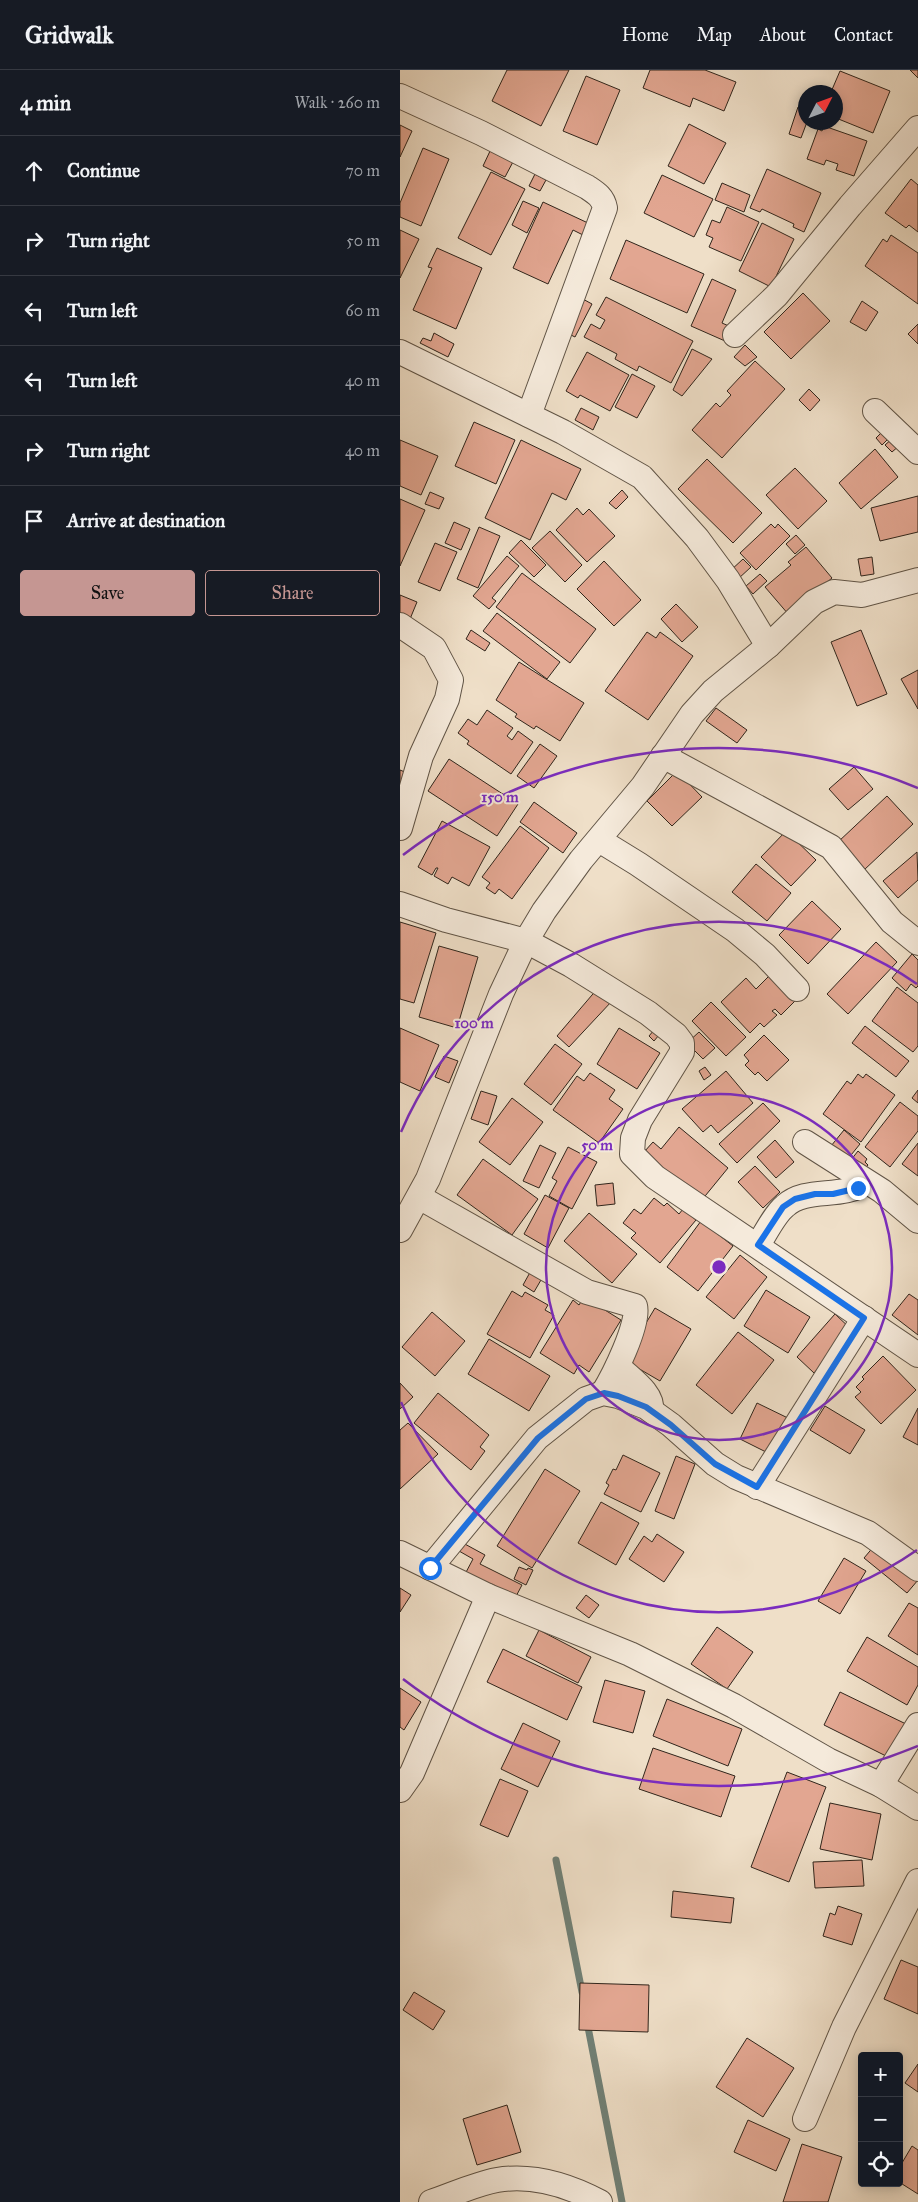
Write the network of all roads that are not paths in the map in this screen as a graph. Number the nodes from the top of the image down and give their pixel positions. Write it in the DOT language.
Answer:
graph roads {
  1 [pos="400,96"];
  2 [pos="918,129"];
  3 [pos="735,335"];
  4 [pos="400,352"];
  5 [pos="875,411"];
  6 [pos="529,415"];
  7 [pos="918,452"];
  8 [pos="918,580"];
  9 [pos="400,625"];
  10 [pos="768,646"];
  11 [pos="663,756"];
  12 [pos="400,828"];
  13 [pos="599,840"];
  14 [pos="400,904"];
  15 [pos="526,942"];
  16 [pos="918,943"];
  17 [pos="797,989"];
  18 [pos="805,1142"];
  19 [pos="866,1182"];
  20 [pos="419,1197"];
  21 [pos="918,1221"];
  22 [pos="400,1230"];
  23 [pos="758,1245"];
  24 [pos="864,1318"];
  25 [pos="918,1355"];
  26 [pos="618,1366"];
  27 [pos="604,1393"];
  28 [pos="651,1410"];
  29 [pos="757,1487"];
  30 [pos="400,1552"];
  31 [pos="430,1568"];
  32 [pos="918,1569"];
  33 [pos="488,1596"];
  34 [pos="918,1725"];
  35 [pos="881,1786"];
  36 [pos="400,1790"];
  37 [pos="918,1808"];
  38 [pos="918,1881"];
  39 [pos="805,2119"];
  40 [pos="597,2200"];
  41 [pos="431,2202"];
  1 -- 6 [label="street"];
  2 -- 3 [label="street"];
  4 -- 6 [label="street"];
  5 -- 7 [label="street"];
  6 -- 10 [label="street"];
  8 -- 10 [label="street"];
  9 -- 12 [label="street"];
  10 -- 11 [label="street"];
  11 -- 13 [label="street"];
  11 -- 16 [label="street"];
  13 -- 15 [label="street"];
  13 -- 17 [label="street"];
  14 -- 15 [label="street"];
  15 -- 20 [label="street"];
  15 -- 23 [label="street"];
  18 -- 19 [label="street"];
  19 -- 21 [label="street"];
  19 -- 23 [label="street"];
  20 -- 22 [label="street"];
  20 -- 26 [label="street"];
  23 -- 24 [label="street"];
  24 -- 25 [label="street"];
  24 -- 29 [label="street"];
  26 -- 27 [label="street"];
  26 -- 28 [label="street"];
  27 -- 28 [label="street"];
  27 -- 31 [label="street"];
  28 -- 29 [label="street"];
  29 -- 32 [label="street"];
  30 -- 31 [label="street"];
  31 -- 33 [label="street"];
  33 -- 35 [label="street"];
  33 -- 36 [label="street"];
  34 -- 35 [label="street"];
  35 -- 37 [label="street"];
  38 -- 39 [label="street"];
  40 -- 41 [label="street"];
}
